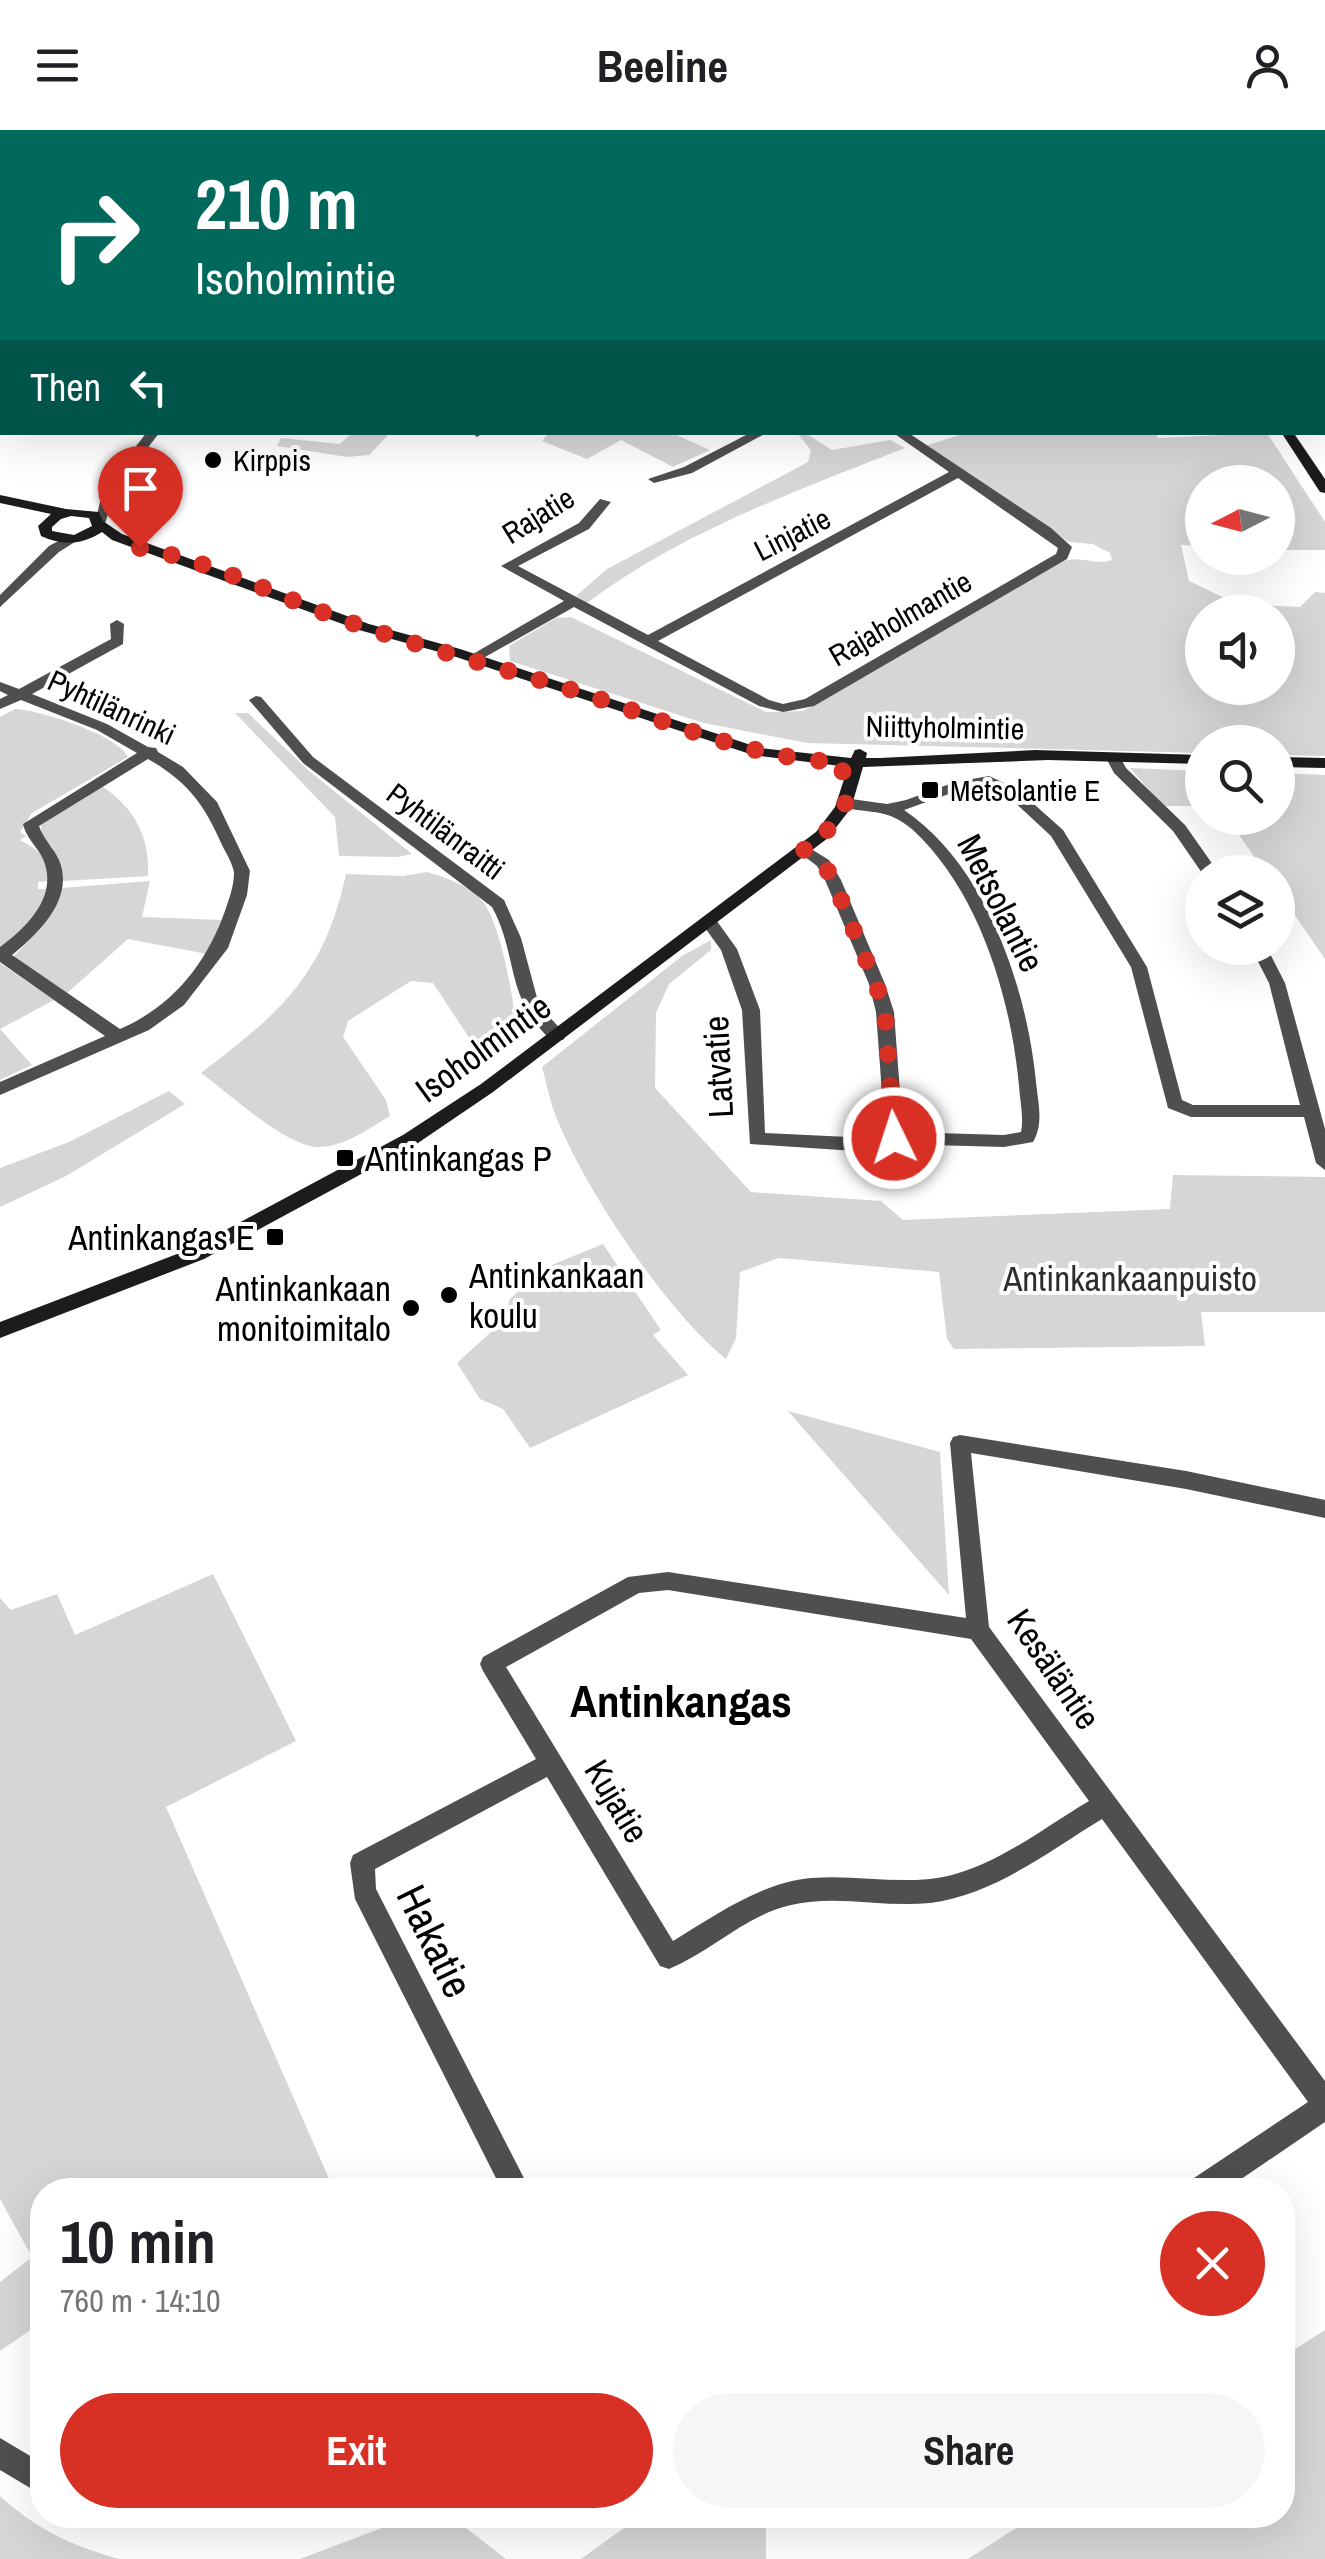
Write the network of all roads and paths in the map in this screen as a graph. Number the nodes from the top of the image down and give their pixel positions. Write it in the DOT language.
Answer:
graph roads {
  1 [pos="151,435"];
  2 [pos="756,435"];
  3 [pos="902,435"];
  4 [pos="1289,435"];
  5 [pos="127,463"];
  6 [pos="958,474"];
  7 [pos="654,479"];
  8 [pos="1325,490"];
  9 [pos="0,501"];
  10 [pos="605,502"];
  11 [pos="69,512"];
  12 [pos="100,523"];
  13 [pos="45,528"];
  14 [pos="74,539"];
  15 [pos="159,551"];
  16 [pos="0,587"];
  17 [pos="574,601"];
  18 [pos="0,604"];
  19 [pos="117,624"];
  20 [pos="649,640"];
  21 [pos="473,658"];
  22 [pos="0,686"];
  23 [pos="20,694"];
  24 [pos="256,700"];
  25 [pos="0,705"];
  26 [pos="150,752"];
  27 [pos="851,757"];
  28 [pos="1114,758"];
  29 [pos="1185,760"];
  30 [pos="1295,762"];
  31 [pos="1325,763"];
  32 [pos="845,801"];
  33 [pos="886,808"];
  34 [pos="803,849"];
  35 [pos="1198,855"];
  36 [pos="708,921"];
  37 [pos="0,955"];
  38 [pos="1267,965"];
  39 [pos="118,1036"];
  40 [pos="556,1036"];
  41 [pos="0,1089"];
  42 [pos="1310,1112"];
  43 [pos="894,1138"];
  44 [pos="1325,1163"];
  45 [pos="0,1330"];
  46 [pos="1325,1509"];
  47 [pos="978,1630"];
  48 [pos="552,1762"];
  49 [pos="1105,1804"];
  50 [pos="1325,2105"];
  51 [pos="510,2178"];
  52 [pos="1219,2178"];
  53 [pos="0,2453"];
  54 [pos="30,2472"];
  1 -- 5 [label="street"];
  2 -- 7 [label="street"];
  3 -- 6 [label="street, Rajaholmantie"];
  4 -- 8 [label="street"];
  5 -- 11 [label="street"];
  5 -- 12 [label="street"];
  6 -- 20 [label="street, Linjatie"];
  6 -- 20 [label="street, Rajaholmantie"];
  9 -- 11 [label="street"];
  9 -- 13 [label="street"];
  10 -- 17 [label="street, Rajatie"];
  11 -- 12 [label="street"];
  11 -- 13 [label="street"];
  12 -- 14 [label="street"];
  12 -- 15 [label="street"];
  13 -- 14 [label="street"];
  13 -- 16 [label="street"];
  14 -- 15 [label="street"];
  14 -- 18 [label="street"];
  15 -- 21 [label="street, Niittyholmintie"];
  17 -- 20 [label="street, Rajaholmantie"];
  17 -- 21 [label="street"];
  19 -- 23 [label="street"];
  21 -- 27 [label="street, Niittyholmintie"];
  22 -- 23 [label="street, Pyhtilänrinki"];
  23 -- 25 [label="street"];
  23 -- 26 [label="street, Pyhtilänrinki"];
  24 -- 40 [label="street, Pyhtilänraitti"];
  26 -- 37 [label="street"];
  26 -- 39 [label="street, Pyhtilänrinki"];
  27 -- 28 [label="street, Niittyholmintie"];
  27 -- 32 [label="street, Isoholmintie"];
  28 -- 29 [label="street, Niittyholmintie"];
  28 -- 35 [label="street"];
  30 -- 31 [label="street"];
  32 -- 33 [label="street, Metsolantie"];
  32 -- 34 [label="street, Isoholmintie"];
  33 -- 42 [label="street"];
  33 -- 43 [label="street, Metsolantie"];
  34 -- 36 [label="street, Isoholmintie"];
  34 -- 43 [label="street"];
  36 -- 40 [label="street, Isoholmintie"];
  36 -- 43 [label="street, Latvatie"];
  37 -- 39 [label="street"];
  38 -- 42 [label="street"];
  39 -- 41 [label="street, Pyhtilänrinki"];
  40 -- 45 [label="street, Isoholmintie"];
  42 -- 44 [label="street"];
  46 -- 47 [label="street, Kesäläntie"];
  47 -- 48 [label="street, Kujatie"];
  47 -- 49 [label="street, Kesäläntie"];
  48 -- 49 [label="street, Kujatie"];
  48 -- 51 [label="street, Hakatie"];
  49 -- 50 [label="street, Kesäläntie"];
  50 -- 52 [label="street"];
  53 -- 54 [label="street"];
}
